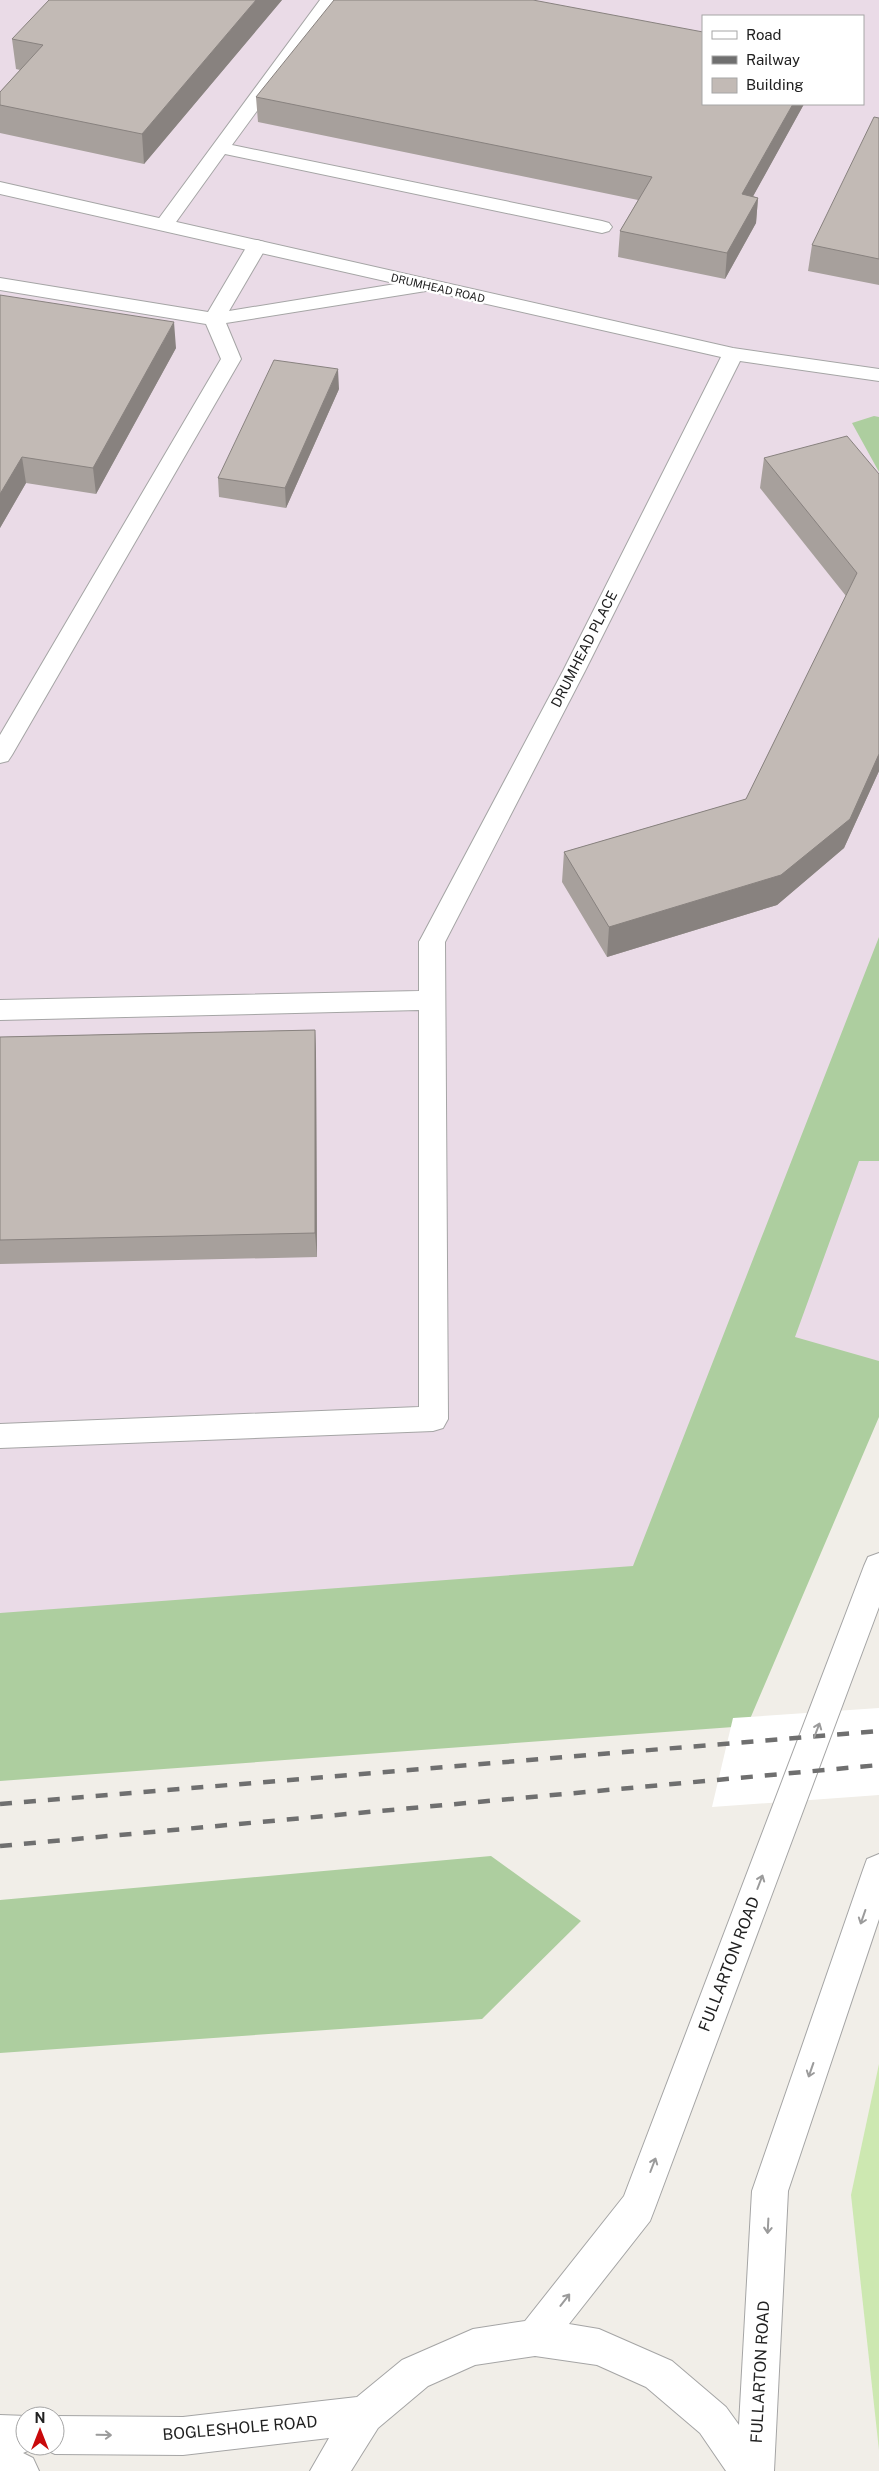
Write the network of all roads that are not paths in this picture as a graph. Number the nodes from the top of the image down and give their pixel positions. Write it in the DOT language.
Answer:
graph roads {
  1 [pos="329,0"];
  2 [pos="221,148"];
  3 [pos="0,188"];
  4 [pos="164,225"];
  5 [pos="602,227"];
  6 [pos="257,246"];
  7 [pos="0,284"];
  8 [pos="426,285"];
  9 [pos="214,319"];
  10 [pos="733,354"];
  11 [pos="879,375"];
  12 [pos="0,755"];
  13 [pos="432,1000"];
  14 [pos="0,1010"];
  15 [pos="0,1436"];
  16 [pos="879,1566"];
  17 [pos="879,1870"];
  18 [pos="535,2338"];
  19 [pos="365,2415"];
  20 [pos="0,2434"];
  21 [pos="15,2434"];
  22 [pos="65,2435"];
  23 [pos="0,2461"];
  24 [pos="20,2471"];
  25 [pos="329,2471"];
  26 [pos="749,2471"];
  27 [pos="755,2471"];
  1 -- 2 [label="street"];
  2 -- 4 [label="street"];
  2 -- 5 [label="street"];
  3 -- 4 [label="street, DRUMHEAD ROAD"];
  4 -- 6 [label="street, DRUMHEAD ROAD"];
  6 -- 8 [label="street, DRUMHEAD ROAD"];
  6 -- 9 [label="street"];
  7 -- 9 [label="street"];
  8 -- 9 [label="street"];
  8 -- 10 [label="street, DRUMHEAD ROAD"];
  9 -- 12 [label="street"];
  10 -- 11 [label="street, DRUMHEAD ROAD"];
  10 -- 13 [label="street, DRUMHEAD PLACE"];
  13 -- 14 [label="street"];
  13 -- 15 [label="street"];
  18 -- 16 [label="street, FULLARTON ROAD, one-way"];
  17 -- 27 [label="street, FULLARTON ROAD, one-way"];
  18 -- 19 [label="street"];
  18 -- 26 [label="street"];
  22 -- 19 [label="street, BOGLESHOLE ROAD, one-way"];
  19 -- 25 [label="street"];
  20 -- 21 [label="street"];
  23 -- 24 [label="street"];
}
